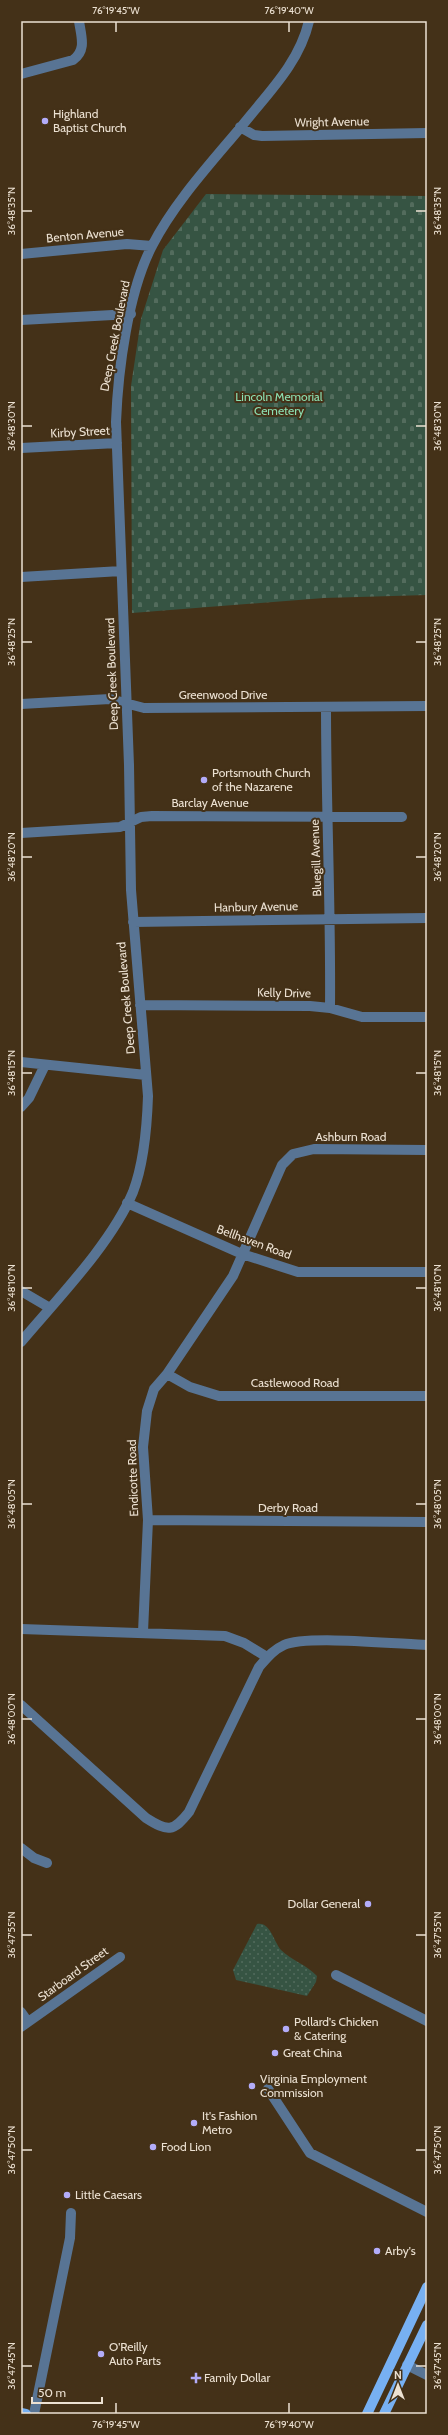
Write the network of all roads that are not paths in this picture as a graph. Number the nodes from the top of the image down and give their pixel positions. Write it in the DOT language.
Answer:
graph roads {
  1 [pos="79,21"];
  2 [pos="309,21"];
  3 [pos="21,74"];
  4 [pos="240,127"];
  5 [pos="427,133"];
  6 [pos="152,246"];
  7 [pos="21,254"];
  8 [pos="131,314"];
  9 [pos="21,320"];
  10 [pos="116,443"];
  11 [pos="21,448"];
  12 [pos="121,571"];
  13 [pos="21,576"];
  14 [pos="126,703"];
  15 [pos="21,704"];
  16 [pos="427,706"];
  17 [pos="326,707"];
  18 [pos="327,815"];
  19 [pos="402,816"];
  20 [pos="130,823"];
  21 [pos="21,833"];
  22 [pos="427,918"];
  23 [pos="331,919"];
  24 [pos="133,922"];
  25 [pos="140,1006"];
  26 [pos="330,1008"];
  27 [pos="427,1017"];
  28 [pos="21,1062"];
  29 [pos="44,1065"];
  30 [pos="146,1075"];
  31 [pos="21,1107"];
  32 [pos="427,1150"];
  33 [pos="127,1203"];
  34 [pos="242,1254"];
  35 [pos="427,1272"];
  36 [pos="21,1291"];
  37 [pos="50,1308"];
  38 [pos="21,1342"];
  39 [pos="167,1374"];
  40 [pos="427,1396"];
  41 [pos="148,1520"];
  42 [pos="427,1522"];
  43 [pos="21,1629"];
  44 [pos="143,1632"];
  45 [pos="427,1645"];
  46 [pos="267,1657"];
  47 [pos="21,1705"];
  48 [pos="21,1848"];
  49 [pos="47,1863"];
  50 [pos="120,1957"];
  51 [pos="336,1975"];
  52 [pos="21,2012"];
  53 [pos="427,2021"];
  54 [pos="25,2025"];
  55 [pos="268,2089"];
  56 [pos="427,2212"];
  57 [pos="71,2213"];
  58 [pos="427,2287"];
  59 [pos="427,2326"];
  60 [pos="407,2365"];
  61 [pos="427,2374"];
  62 [pos="21,2413"];
  63 [pos="26,2414"];
  64 [pos="34,2414"];
  65 [pos="367,2414"];
  66 [pos="384,2414"];
  1 -- 3 [label="street"];
  2 -- 4 [label="street, Deep Creek Boulevard"];
  4 -- 5 [label="street, Wright Avenue"];
  4 -- 6 [label="street, Deep Creek Boulevard"];
  6 -- 7 [label="street, Benton Avenue"];
  6 -- 8 [label="street, Deep Creek Boulevard"];
  8 -- 9 [label="street"];
  8 -- 10 [label="street, Deep Creek Boulevard"];
  10 -- 11 [label="street, Kirby Street"];
  10 -- 12 [label="street, Deep Creek Boulevard"];
  12 -- 13 [label="street"];
  12 -- 14 [label="street, Deep Creek Boulevard"];
  14 -- 15 [label="street, Greenwood Drive"];
  14 -- 17 [label="street, Greenwood Drive"];
  14 -- 20 [label="street, Deep Creek Boulevard"];
  16 -- 17 [label="street, Greenwood Drive"];
  17 -- 18 [label="street, Bluegill Avenue"];
  18 -- 19 [label="street, Barclay Avenue"];
  18 -- 20 [label="street, Barclay Avenue"];
  18 -- 23 [label="street, Bluegill Avenue"];
  20 -- 21 [label="street, Barclay Avenue"];
  20 -- 24 [label="street, Deep Creek Boulevard"];
  22 -- 23 [label="street, Hanbury Avenue"];
  23 -- 24 [label="street, Hanbury Avenue"];
  23 -- 26 [label="street, Bluegill Avenue"];
  24 -- 25 [label="street, Deep Creek Boulevard"];
  25 -- 26 [label="street, Kelly Drive"];
  25 -- 30 [label="street, Deep Creek Boulevard"];
  26 -- 27 [label="street, Kelly Drive"];
  28 -- 29 [label="street"];
  29 -- 30 [label="street"];
  29 -- 31 [label="street"];
  30 -- 33 [label="street, Deep Creek Boulevard"];
  32 -- 34 [label="street, Ashburn Road"];
  33 -- 34 [label="street, Bellhaven Road"];
  33 -- 37 [label="street, Deep Creek Boulevard"];
  34 -- 35 [label="street, Bellhaven Road"];
  34 -- 39 [label="street, Endicotte Road"];
  36 -- 37 [label="street"];
  37 -- 38 [label="street, Deep Creek Boulevard"];
  39 -- 40 [label="street, Castlewood Road"];
  39 -- 41 [label="street, Endicotte Road"];
  41 -- 42 [label="street, Derby Road"];
  41 -- 44 [label="street, Endicotte Road"];
  43 -- 44 [label="street"];
  44 -- 46 [label="street"];
  45 -- 46 [label="street"];
  46 -- 47 [label="street"];
  48 -- 49 [label="street"];
  50 -- 54 [label="street, Starboard Street"];
  51 -- 53 [label="street"];
  52 -- 54 [label="street"];
  55 -- 56 [label="street"];
  57 -- 64 [label="street"];
  58 -- 65 [label="main road"];
  59 -- 60 [label="main road"];
  60 -- 61 [label="street"];
  60 -- 66 [label="main road"];
  62 -- 63 [label="main road"];
}
